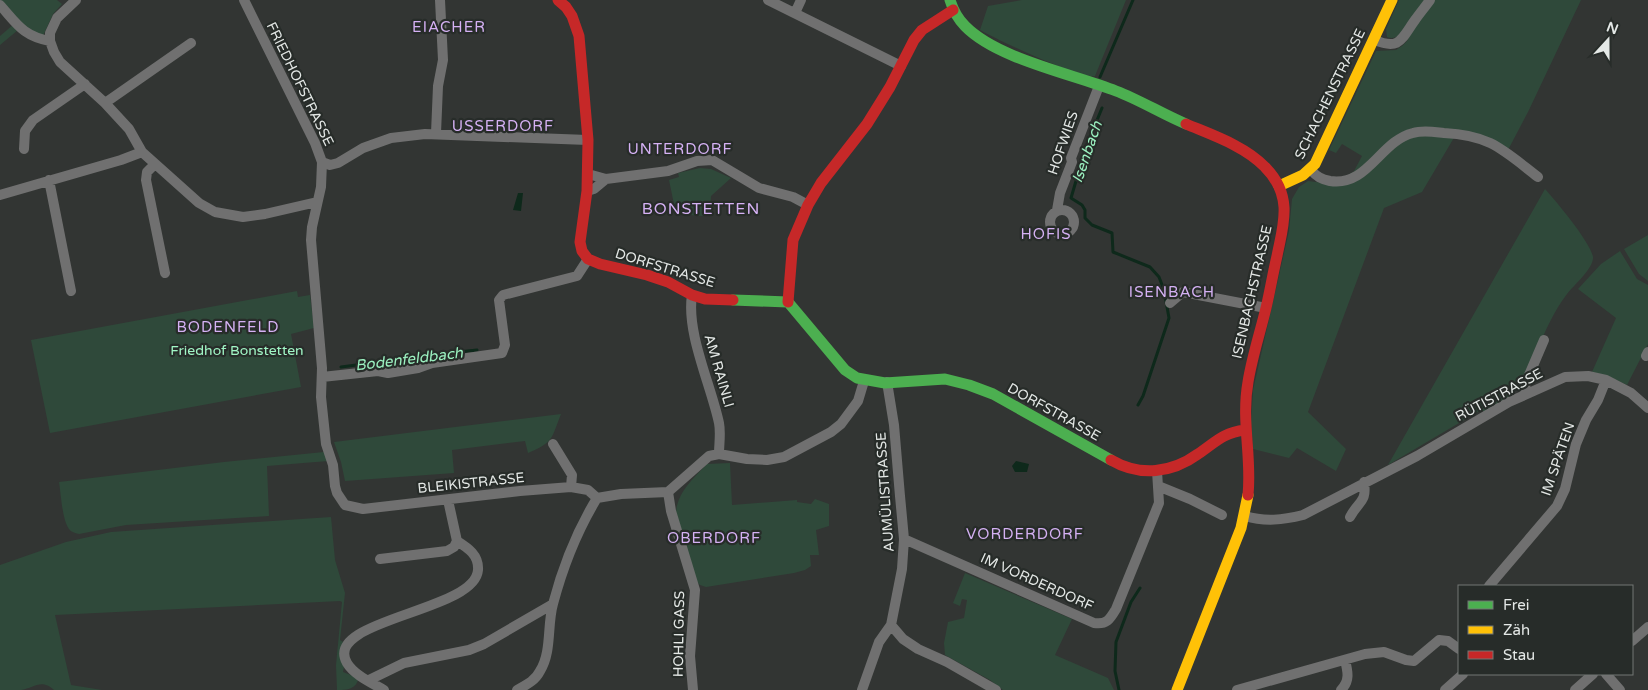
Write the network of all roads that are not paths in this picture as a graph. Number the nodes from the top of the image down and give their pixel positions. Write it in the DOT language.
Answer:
graph roads {
  1 [pos="76,0"];
  2 [pos="244,0"];
  3 [pos="440,0"];
  4 [pos="558,0"];
  5 [pos="768,0"];
  6 [pos="801,0"];
  7 [pos="1392,0"];
  8 [pos="1430,0"];
  9 [pos="0,5"];
  10 [pos="951,5"];
  11 [pos="795,13"];
  12 [pos="1375,40"];
  13 [pos="50,41"];
  14 [pos="191,43"];
  15 [pos="901,66"];
  16 [pos="85,84"];
  17 [pos="1099,86"];
  18 [pos="105,103"];
  19 [pos="436,133"];
  20 [pos="588,140"];
  21 [pos="24,149"];
  22 [pos="142,152"];
  23 [pos="322,162"];
  24 [pos="155,164"];
  25 [pos="1311,170"];
  26 [pos="588,174"];
  27 [pos="1538,177"];
  28 [pos="606,179"];
  29 [pos="49,180"];
  30 [pos="1279,186"];
  31 [pos="587,190"];
  32 [pos="0,195"];
  33 [pos="317,202"];
  34 [pos="808,205"];
  35 [pos="1057,210"];
  36 [pos="588,259"];
  37 [pos="165,272"];
  38 [pos="71,290"];
  39 [pos="692,296"];
  40 [pos="788,302"];
  41 [pos="1170,303"];
  42 [pos="1266,308"];
  43 [pos="1544,340"];
  44 [pos="322,377"];
  45 [pos="1606,380"];
  46 [pos="864,381"];
  47 [pos="887,382"];
  48 [pos="1524,395"];
  49 [pos="1648,408"];
  50 [pos="1245,430"];
  51 [pos="554,444"];
  52 [pos="719,454"];
  53 [pos="1157,471"];
  54 [pos="1364,482"];
  55 [pos="1158,486"];
  56 [pos="571,487"];
  57 [pos="668,492"];
  58 [pos="597,498"];
  59 [pos="448,500"];
  60 [pos="345,505"];
  61 [pos="1222,515"];
  62 [pos="1245,516"];
  63 [pos="1350,517"];
  64 [pos="904,539"];
  65 [pos="457,541"];
  66 [pos="380,559"];
  67 [pos="1490,585"];
  68 [pos="553,604"];
  69 [pos="891,625"];
  70 [pos="1648,627"];
  71 [pos="1633,640"];
  72 [pos="1458,648"];
  73 [pos="1345,660"];
  74 [pos="1461,675"];
  75 [pos="1592,675"];
  76 [pos="1607,675"];
  77 [pos="368,680"];
  78 [pos="384,690"];
  79 [pos="517,690"];
  80 [pos="693,690"];
  81 [pos="862,690"];
  82 [pos="996,690"];
  83 [pos="1177,690"];
  84 [pos="1237,690"];
  85 [pos="1341,690"];
  86 [pos="1445,690"];
  87 [pos="1575,690"];
  88 [pos="1620,690"];
  1 -- 13 [label="street"];
  2 -- 23 [label="street, FRIEDHOFSTRASSE"];
  3 -- 19 [label="street"];
  4 -- 20 [label="street"];
  5 -- 11 [label="street"];
  6 -- 11 [label="street"];
  7 -- 12 [label="street, SCHACHENSTRASSE"];
  8 -- 12 [label="street"];
  9 -- 13 [label="street"];
  10 -- 15 [label="street"];
  10 -- 17 [label="street, ISENBACHSTRASSE"];
  11 -- 15 [label="street"];
  12 -- 25 [label="street, SCHACHENSTRASSE"];
  13 -- 16 [label="street"];
  14 -- 18 [label="street"];
  15 -- 34 [label="street"];
  16 -- 18 [label="street"];
  16 -- 21 [label="street"];
  17 -- 30 [label="street, ISENBACHSTRASSE"];
  17 -- 35 [label="street, HOFWIES"];
  18 -- 22 [label="street"];
  19 -- 20 [label="street"];
  19 -- 23 [label="street"];
  20 -- 26 [label="street"];
  22 -- 24 [label="street"];
  22 -- 29 [label="street"];
  23 -- 33 [label="street, FRIEDHOFSTRASSE"];
  24 -- 33 [label="street"];
  24 -- 37 [label="street"];
  25 -- 27 [label="street"];
  25 -- 30 [label="street, SCHACHENSTRASSE"];
  26 -- 28 [label="street"];
  26 -- 31 [label="street"];
  28 -- 31 [label="street"];
  28 -- 34 [label="street"];
  29 -- 32 [label="street"];
  29 -- 38 [label="street"];
  30 -- 42 [label="street, ISENBACHSTRASSE"];
  31 -- 36 [label="street"];
  33 -- 44 [label="street, FRIEDHOFSTRASSE"];
  34 -- 40 [label="street"];
  36 -- 39 [label="street, DORFSTRASSE"];
  36 -- 44 [label="street"];
  39 -- 40 [label="street, DORFSTRASSE"];
  39 -- 52 [label="street, AM RAINLI"];
  40 -- 46 [label="street, DORFSTRASSE"];
  41 -- 42 [label="street"];
  42 -- 50 [label="street, ISENBACHSTRASSE"];
  43 -- 48 [label="street"];
  44 -- 60 [label="street, FRIEDHOFSTRASSE"];
  45 -- 48 [label="street, RÜTISTRASSE"];
  45 -- 49 [label="street, RÜTISTRASSE"];
  45 -- 67 [label="street, IM SPÄTEN"];
  46 -- 47 [label="street, DORFSTRASSE"];
  46 -- 52 [label="street"];
  47 -- 53 [label="street, DORFSTRASSE"];
  47 -- 64 [label="street, AUMÜLISTRASSE"];
  48 -- 54 [label="street, RÜTISTRASSE"];
  50 -- 53 [label="street, DORFSTRASSE"];
  50 -- 62 [label="street, ISENBACHSTRASSE"];
  51 -- 56 [label="street"];
  52 -- 57 [label="street"];
  53 -- 55 [label="street"];
  54 -- 62 [label="street, RÜTISTRASSE"];
  54 -- 63 [label="street"];
  55 -- 61 [label="street"];
  55 -- 64 [label="street, IM VORDERDORF"];
  56 -- 58 [label="street, BLEIKISTRASSE"];
  56 -- 59 [label="street, BLEIKISTRASSE"];
  57 -- 58 [label="street"];
  57 -- 80 [label="street, HOHLI GASS"];
  58 -- 68 [label="street"];
  59 -- 60 [label="street, BLEIKISTRASSE"];
  59 -- 65 [label="street"];
  62 -- 83 [label="street, ISENBACHSTRASSE"];
  64 -- 69 [label="street, AUMÜLISTRASSE"];
  65 -- 66 [label="street"];
  65 -- 77 [label="street"];
  68 -- 77 [label="street"];
  68 -- 79 [label="street"];
  69 -- 81 [label="street"];
  69 -- 82 [label="street"];
  70 -- 71 [label="street"];
  72 -- 73 [label="street"];
  73 -- 84 [label="street"];
  73 -- 85 [label="street"];
  74 -- 86 [label="street"];
  75 -- 87 [label="street"];
  76 -- 88 [label="street"];
  77 -- 78 [label="street"];
}
